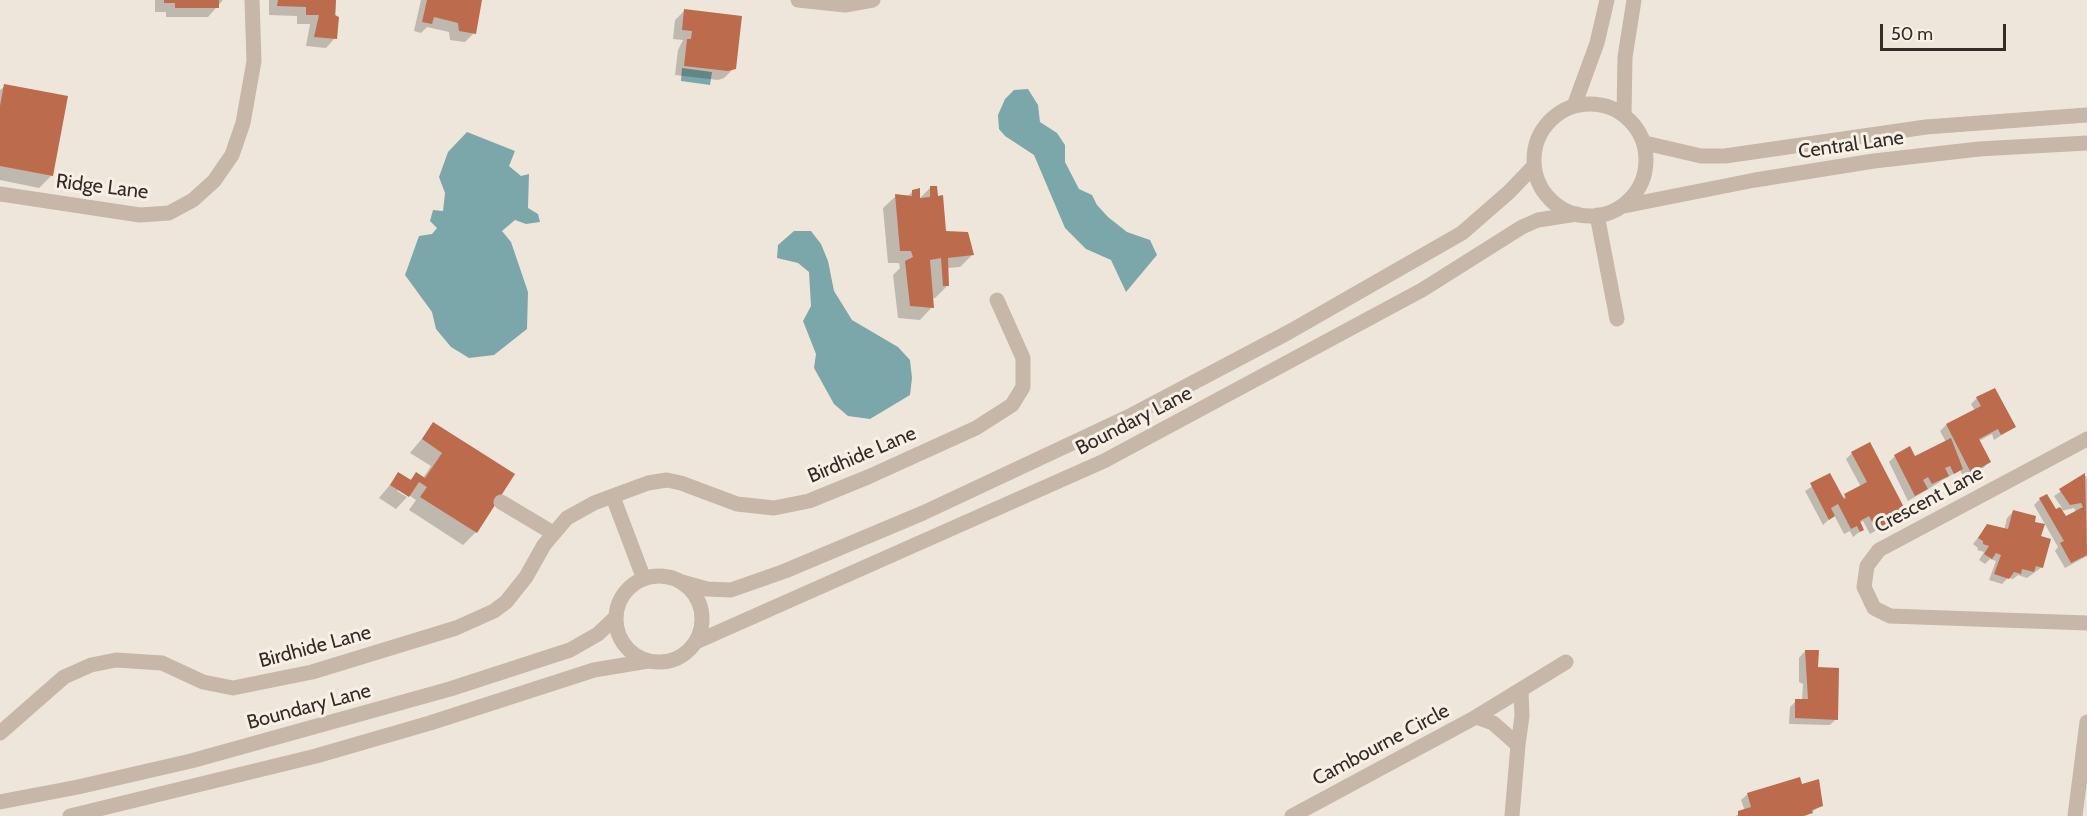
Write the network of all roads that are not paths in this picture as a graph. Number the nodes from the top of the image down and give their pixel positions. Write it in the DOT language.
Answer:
graph roads {
  1 [pos="252,0"];
  2 [pos="798,0"];
  3 [pos="873,0"];
  4 [pos="1607,0"];
  5 [pos="1634,0"];
  6 [pos="845,3"];
  7 [pos="1574,106"];
  8 [pos="1624,114"];
  9 [pos="2087,114"];
  10 [pos="1645,143"];
  11 [pos="2087,143"];
  12 [pos="1534,166"];
  13 [pos="0,194"];
  14 [pos="1624,206"];
  15 [pos="1577,214"];
  16 [pos="1597,215"];
  17 [pos="997,300"];
  18 [pos="1617,319"];
  19 [pos="2087,439"];
  20 [pos="613,497"];
  21 [pos="501,502"];
  22 [pos="553,532"];
  23 [pos="644,579"];
  24 [pos="682,582"];
  25 [pos="616,617"];
  26 [pos="2087,623"];
  27 [pos="696,642"];
  28 [pos="648,661"];
  29 [pos="1566,662"];
  30 [pos="1521,690"];
  31 [pos="1476,717"];
  32 [pos="2087,723"];
  33 [pos="0,733"];
  34 [pos="1518,745"];
  35 [pos="0,802"];
  36 [pos="70,816"];
  37 [pos="1292,816"];
  38 [pos="1512,816"];
  39 [pos="2076,816"];
  1 -- 13 [label="street, Ridge Lane"];
  2 -- 6 [label="street"];
  3 -- 6 [label="street"];
  4 -- 7 [label="street"];
  5 -- 8 [label="street"];
  7 -- 8 [label="street"];
  7 -- 12 [label="street"];
  8 -- 10 [label="street"];
  9 -- 10 [label="street, Central Lane"];
  10 -- 14 [label="street"];
  11 -- 14 [label="street, Central Lane"];
  12 -- 15 [label="street"];
  12 -- 24 [label="street, Boundary Lane"];
  14 -- 16 [label="street"];
  15 -- 16 [label="street"];
  15 -- 27 [label="street, Boundary Lane"];
  16 -- 18 [label="street"];
  17 -- 20 [label="street, Birdhide Lane"];
  19 -- 26 [label="street, Crescent Lane"];
  20 -- 22 [label="street, Birdhide Lane"];
  20 -- 23 [label="street"];
  21 -- 22 [label="street"];
  22 -- 33 [label="street, Birdhide Lane"];
  23 -- 24 [label="street"];
  23 -- 25 [label="street"];
  24 -- 27 [label="street"];
  25 -- 28 [label="street"];
  25 -- 35 [label="street, Boundary Lane"];
  27 -- 28 [label="street"];
  28 -- 36 [label="street"];
  29 -- 30 [label="street"];
  30 -- 31 [label="street"];
  30 -- 34 [label="street"];
  31 -- 34 [label="street, Cambourne Circle"];
  31 -- 37 [label="street, Cambourne Circle"];
  32 -- 39 [label="street"];
  34 -- 38 [label="street"];
}
